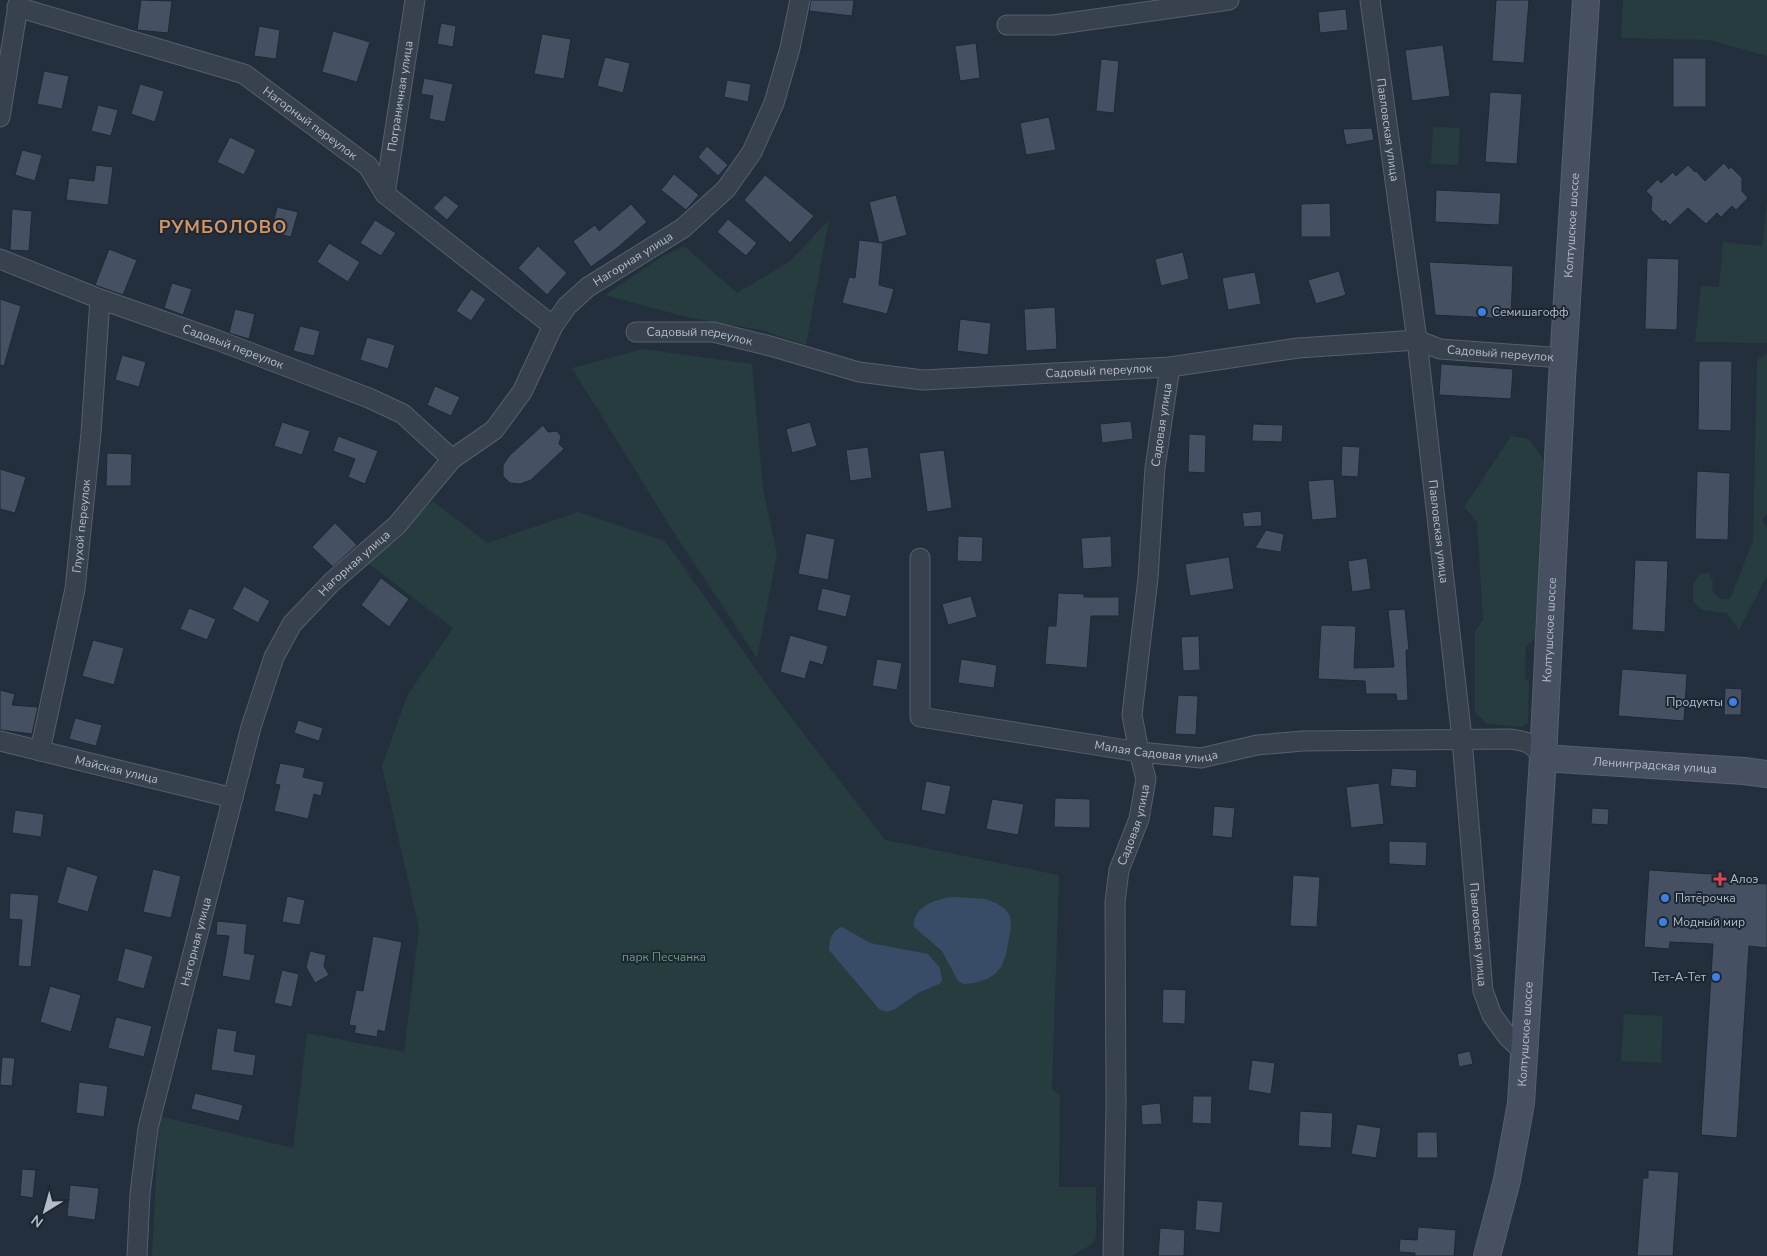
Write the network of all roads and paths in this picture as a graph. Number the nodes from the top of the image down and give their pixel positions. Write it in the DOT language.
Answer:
graph roads {
  1 [pos="415,0"];
  2 [pos="800,0"];
  3 [pos="1229,0"];
  4 [pos="1370,0"];
  5 [pos="1586,0"];
  6 [pos="18,4"];
  7 [pos="1007,25"];
  8 [pos="0,117"];
  9 [pos="385,194"];
  10 [pos="0,259"];
  11 [pos="100,299"];
  12 [pos="553,326"];
  13 [pos="636,332"];
  14 [pos="1417,340"];
  15 [pos="1564,358"];
  16 [pos="1170,367"];
  17 [pos="452,459"];
  18 [pos="920,558"];
  19 [pos="1462,739"];
  20 [pos="0,741"];
  21 [pos="40,751"];
  22 [pos="1139,752"];
  23 [pos="1543,758"];
  24 [pos="1767,774"];
  25 [pos="234,798"];
  26 [pos="1525,1052"];
  27 [pos="137,1256"];
  28 [pos="1112,1256"];
  29 [pos="1486,1256"];
  1 -- 9 [label="street, Пограничная улица"];
  2 -- 12 [label="street, Нагорная улица"];
  3 -- 7 [label="street"];
  4 -- 14 [label="street, Павловская улица"];
  5 -- 15 [label="main road, Колтушское шоссе"];
  6 -- 8 [label="street"];
  6 -- 9 [label="street, Нагорный переулок"];
  9 -- 12 [label="street, Нагорный переулок"];
  10 -- 11 [label="street, Садовый переулок"];
  11 -- 17 [label="street, Садовый переулок"];
  11 -- 21 [label="street, Глухой переулок"];
  12 -- 17 [label="street, Нагорная улица"];
  13 -- 16 [label="street, Садовый переулок"];
  14 -- 15 [label="street, Садовый переулок"];
  14 -- 16 [label="street, Садовый переулок"];
  14 -- 19 [label="street, Павловская улица"];
  15 -- 23 [label="main road, Колтушское шоссе"];
  16 -- 22 [label="street, Садовая улица"];
  17 -- 25 [label="street, Нагорная улица"];
  18 -- 22 [label="street, Малая Садовая улица"];
  19 -- 22 [label="street, Малая Садовая улица"];
  19 -- 23 [label="street, Малая Садовая улица"];
  19 -- 26 [label="street, Павловская улица"];
  20 -- 21 [label="street, Майская улица"];
  21 -- 25 [label="street, Майская улица"];
  22 -- 28 [label="street, Садовая улица"];
  23 -- 24 [label="main road, Ленинградская улица"];
  23 -- 26 [label="main road, Колтушское шоссе"];
  25 -- 27 [label="street, Нагорная улица"];
  26 -- 29 [label="main road, Колтушское шоссе"];
}
